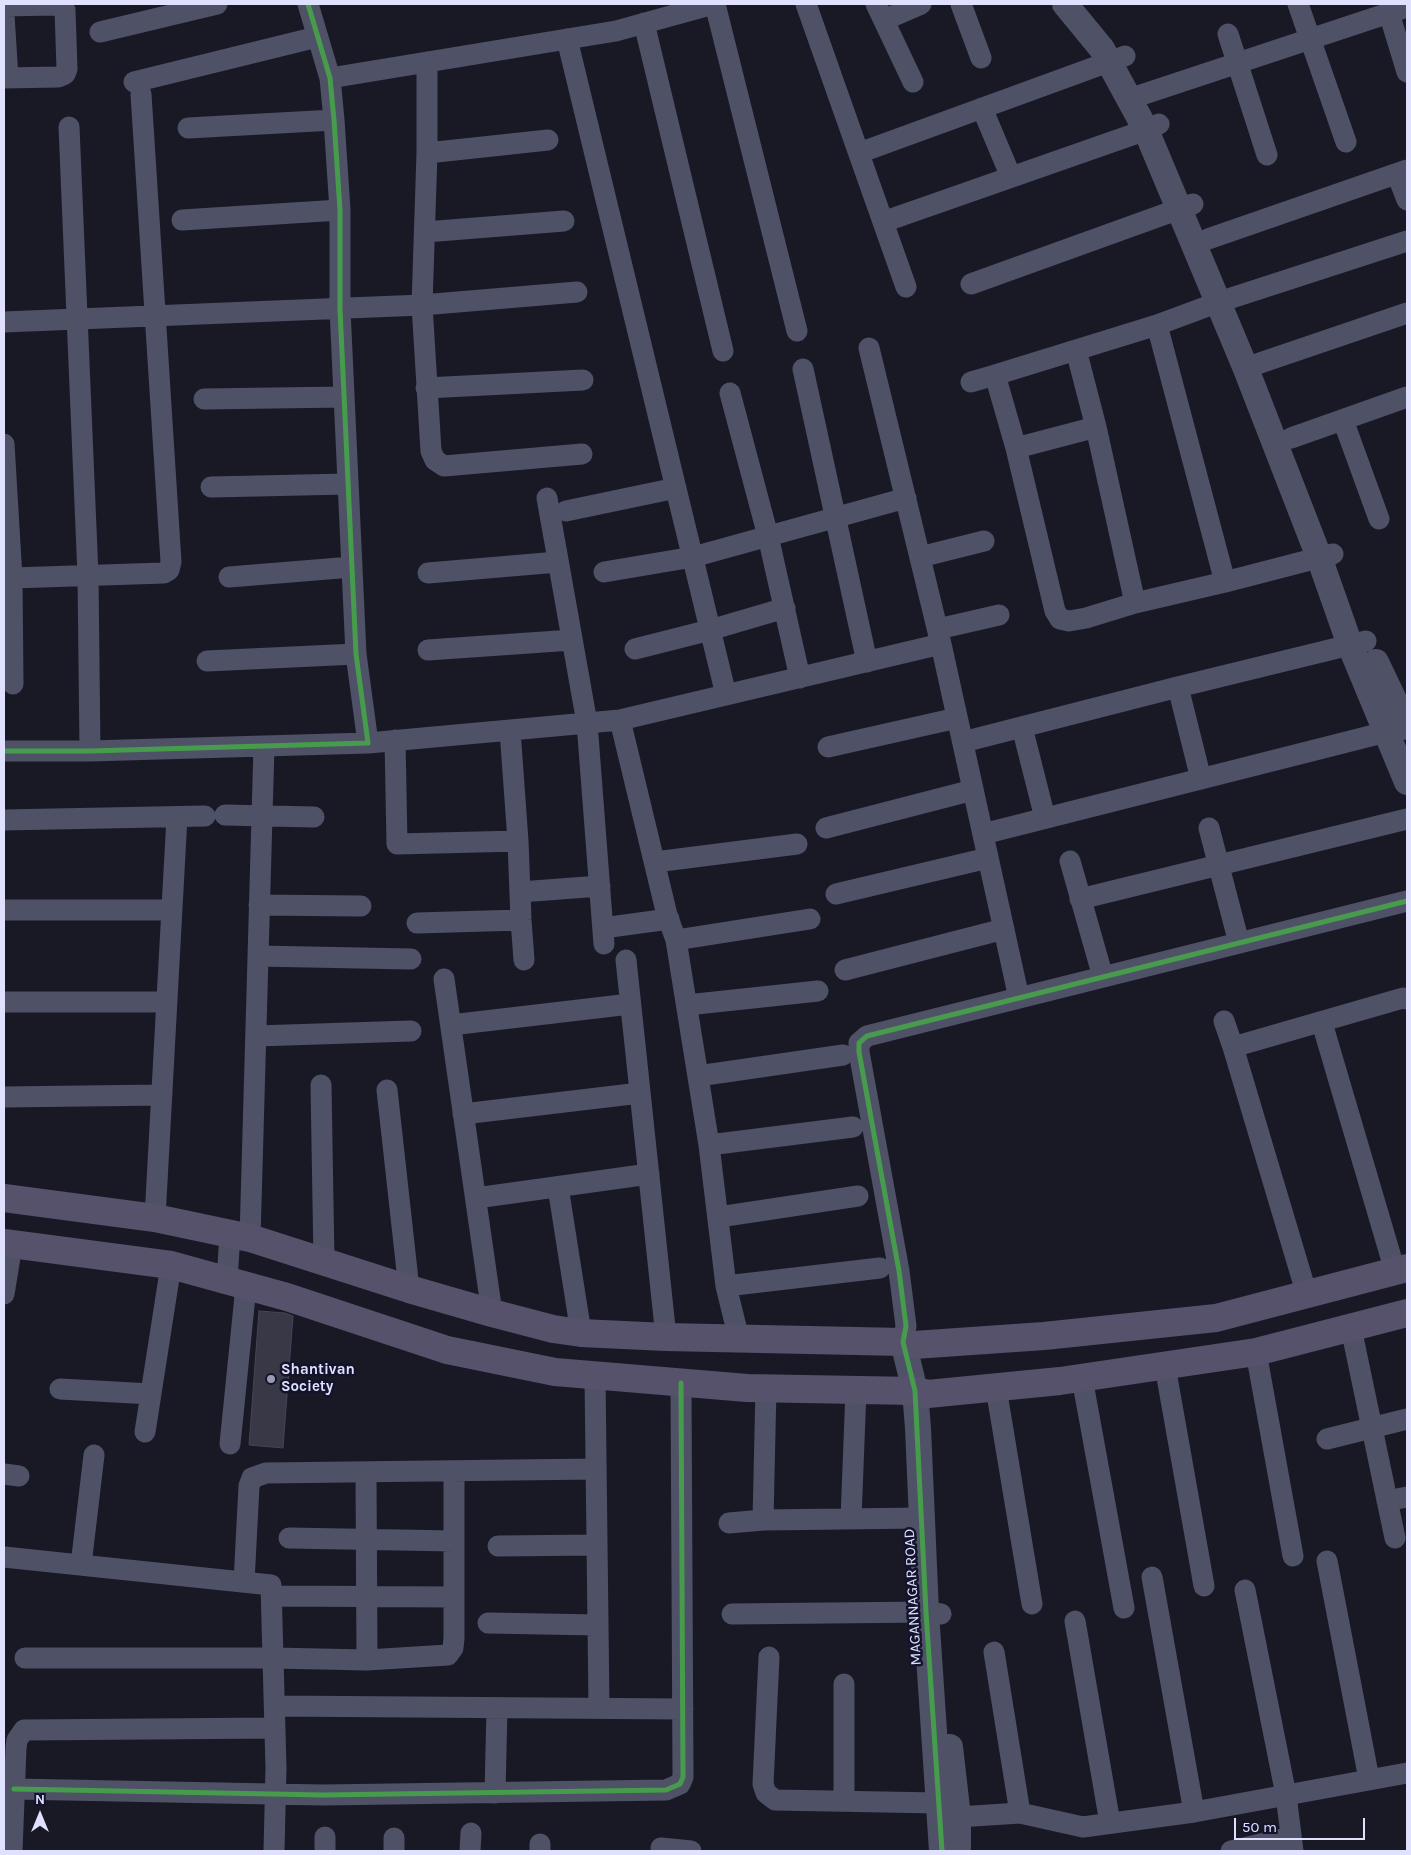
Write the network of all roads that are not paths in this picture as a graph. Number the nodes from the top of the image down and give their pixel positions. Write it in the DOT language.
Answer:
graph roads {
  1 [pos="217,4"];
  2 [pos="308,4"];
  3 [pos="714,4"];
  4 [pos="806,4"];
  5 [pos="921,4"];
  6 [pos="961,4"];
  7 [pos="1066,4"];
  8 [pos="1084,4"];
  9 [pos="1298,4"];
  10 [pos="4,6"];
  11 [pos="1398,10"];
  12 [pos="880,12"];
  13 [pos="4,16"];
  14 [pos="644,23"];
  15 [pos="100,32"];
  16 [pos="1228,34"];
  17 [pos="317,37"];
  18 [pos="567,39"];
  19 [pos="1310,39"];
  20 [pos="981,58"];
  21 [pos="1117,58"];
  22 [pos="426,62"];
  23 [pos="1238,63"];
  24 [pos="1407,72"];
  25 [pos="6,78"];
  26 [pos="330,78"];
  27 [pos="913,82"];
  28 [pos="1137,96"];
  29 [pos="982,108"];
  30 [pos="334,120"];
  31 [pos="69,127"];
  32 [pos="1152,127"];
  33 [pos="188,128"];
  34 [pos="548,140"];
  35 [pos="1346,142"];
  36 [pos="427,152"];
  37 [pos="859,153"];
  38 [pos="1267,154"];
  39 [pos="1402,172"];
  40 [pos="1011,177"];
  41 [pos="1407,200"];
  42 [pos="1186,207"];
  43 [pos="340,210"];
  44 [pos="182,220"];
  45 [pos="564,221"];
  46 [pos="883,222"];
  47 [pos="425,232"];
  48 [pos="1208,239"];
  49 [pos="1407,241"];
  50 [pos="971,284"];
  51 [pos="906,287"];
  52 [pos="577,292"];
  53 [pos="1225,301"];
  54 [pos="422,305"];
  55 [pos="340,309"];
  56 [pos="1407,313"];
  57 [pos="155,316"];
  58 [pos="76,320"];
  59 [pos="4,322"];
  60 [pos="1157,325"];
  61 [pos="797,331"];
  62 [pos="869,348"];
  63 [pos="1076,350"];
  64 [pos="723,351"];
  65 [pos="1257,364"];
  66 [pos="803,369"];
  67 [pos="995,374"];
  68 [pos="583,380"];
  69 [pos="971,382"];
  70 [pos="426,388"];
  71 [pos="730,393"];
  72 [pos="344,397"];
  73 [pos="1407,397"];
  74 [pos="204,400"];
  75 [pos="1343,420"];
  76 [pos="1096,427"];
  77 [pos="1291,438"];
  78 [pos="4,444"];
  79 [pos="1016,448"];
  80 [pos="582,454"];
  81 [pos="348,484"];
  82 [pos="211,488"];
  83 [pos="676,488"];
  84 [pos="547,498"];
  85 [pos="906,498"];
  86 [pos="566,512"];
  87 [pos="835,517"];
  88 [pos="1379,519"];
  89 [pos="768,536"];
  90 [pos="984,541"];
  91 [pos="1326,556"];
  92 [pos="920,557"];
  93 [pos="693,558"];
  94 [pos="558,562"];
  95 [pos="352,567"];
  96 [pos="428,572"];
  97 [pos="604,572"];
  98 [pos="88,575"];
  99 [pos="12,578"];
  100 [pos="229,578"];
  101 [pos="1225,582"];
  102 [pos="1136,603"];
  103 [pos="784,608"];
  104 [pos="999,615"];
  105 [pos="710,630"];
  106 [pos="940,637"];
  107 [pos="572,640"];
  108 [pos="1358,643"];
  109 [pos="635,649"];
  110 [pos="428,650"];
  111 [pos="356,654"];
  112 [pos="207,661"];
  113 [pos="867,662"];
  114 [pos="800,678"];
  115 [pos="13,684"];
  116 [pos="1178,687"];
  117 [pos="726,695"];
  118 [pos="957,718"];
  119 [pos="620,720"];
  120 [pos="587,723"];
  121 [pos="1022,726"];
  122 [pos="1400,728"];
  123 [pos="510,730"];
  124 [pos="395,740"];
  125 [pos="963,742"];
  126 [pos="368,743"];
  127 [pos="264,746"];
  128 [pos="828,746"];
  129 [pos="4,751"];
  130 [pos="90,751"];
  131 [pos="1201,779"];
  132 [pos="1407,782"];
  133 [pos="973,790"];
  134 [pos="262,816"];
  135 [pos="177,817"];
  136 [pos="314,818"];
  137 [pos="1045,818"];
  138 [pos="1407,819"];
  139 [pos="4,820"];
  140 [pos="826,828"];
  141 [pos="1209,828"];
  142 [pos="983,834"];
  143 [pos="518,841"];
  144 [pos="797,844"];
  145 [pos="988,858"];
  146 [pos="1070,861"];
  147 [pos="654,862"];
  148 [pos="1218,866"];
  149 [pos="600,886"];
  150 [pos="520,892"];
  151 [pos="836,894"];
  152 [pos="1080,899"];
  153 [pos="1407,901"];
  154 [pos="259,905"];
  155 [pos="361,906"];
  156 [pos="4,910"];
  157 [pos="172,910"];
  158 [pos="669,919"];
  159 [pos="810,919"];
  160 [pos="521,920"];
  161 [pos="417,922"];
  162 [pos="1004,930"];
  163 [pos="676,940"];
  164 [pos="1239,943"];
  165 [pos="258,956"];
  166 [pos="411,959"];
  167 [pos="524,960"];
  168 [pos="626,960"];
  169 [pos="845,970"];
  170 [pos="1103,977"];
  171 [pos="444,979"];
  172 [pos="818,991"];
  173 [pos="1019,998"];
  174 [pos="1407,999"];
  175 [pos="4,1002"];
  176 [pos="167,1002"];
  177 [pos="630,1004"];
  178 [pos="687,1005"];
  179 [pos="1224,1021"];
  180 [pos="1322,1023"];
  181 [pos="451,1025"];
  182 [pos="411,1031"];
  183 [pos="256,1036"];
  184 [pos="1233,1047"];
  185 [pos="843,1055"];
  186 [pos="698,1076"];
  187 [pos="321,1085"];
  188 [pos="387,1090"];
  189 [pos="640,1093"];
  190 [pos="162,1095"];
  191 [pos="4,1097"];
  192 [pos="464,1114"];
  193 [pos="853,1127"];
  194 [pos="709,1145"];
  195 [pos="649,1174"];
  196 [pos="558,1187"];
  197 [pos="858,1196"];
  198 [pos="4,1198"];
  199 [pos="476,1198"];
  200 [pos="719,1217"];
  201 [pos="155,1218"];
  202 [pos="240,1236"];
  203 [pos="8,1244"];
  204 [pos="324,1261"];
  205 [pos="171,1265"];
  206 [pos="880,1268"];
  207 [pos="1401,1269"];
  208 [pos="237,1283"];
  209 [pos="726,1286"];
  210 [pos="409,1289"];
  211 [pos="4,1294"];
  212 [pos="1307,1294"];
  213 [pos="492,1313"];
  214 [pos="1407,1313"];
  215 [pos="1351,1328"];
  216 [pos="581,1333"];
  217 [pos="666,1337"];
  218 [pos="908,1338"];
  219 [pos="739,1339"];
  220 [pos="1256,1352"];
  221 [pos="1165,1366"];
  222 [pos="594,1376"];
  223 [pos="1082,1378"];
  224 [pos="681,1383"];
  225 [pos="766,1388"];
  226 [pos="996,1388"];
  227 [pos="60,1390"];
  228 [pos="856,1390"];
  229 [pos="921,1393"];
  230 [pos="151,1394"];
  231 [pos="1407,1419"];
  232 [pos="1372,1428"];
  233 [pos="145,1432"];
  234 [pos="1327,1439"];
  235 [pos="230,1444"];
  236 [pos="94,1456"];
  237 [pos="596,1469"];
  238 [pos="454,1472"];
  239 [pos="366,1473"];
  240 [pos="1397,1500"];
  241 [pos="921,1518"];
  242 [pos="851,1519"];
  243 [pos="763,1520"];
  244 [pos="729,1523"];
  245 [pos="289,1538"];
  246 [pos="1395,1538"];
  247 [pos="367,1539"];
  248 [pos="454,1540"];
  249 [pos="597,1545"];
  250 [pos="498,1546"];
  251 [pos="1293,1556"];
  252 [pos="4,1557"];
  253 [pos="1326,1560"];
  254 [pos="81,1565"];
  255 [pos="1152,1577"];
  256 [pos="244,1582"];
  257 [pos="1204,1586"];
  258 [pos="1245,1590"];
  259 [pos="272,1596"];
  260 [pos="454,1597"];
  261 [pos="367,1598"];
  262 [pos="1032,1604"];
  263 [pos="1124,1608"];
  264 [pos="933,1613"];
  265 [pos="732,1614"];
  266 [pos="1075,1621"];
  267 [pos="488,1623"];
  268 [pos="598,1625"];
  269 [pos="994,1652"];
  270 [pos="769,1657"];
  271 [pos="25,1658"];
  272 [pos="274,1658"];
  273 [pos="367,1660"];
  274 [pos="844,1684"];
  275 [pos="275,1706"];
  276 [pos="497,1708"];
  277 [pos="599,1708"];
  278 [pos="683,1709"];
  279 [pos="275,1728"];
  280 [pos="1407,1773"];
  281 [pos="1369,1779"];
  282 [pos="14,1789"];
  283 [pos="276,1793"];
  284 [pos="495,1793"];
  285 [pos="1286,1795"];
  286 [pos="844,1800"];
  287 [pos="945,1812"];
  288 [pos="1194,1812"];
  289 [pos="1020,1813"];
  290 [pos="1110,1823"];
  291 [pos="1292,1844"];
  292 [pos="661,1848"];
  293 [pos="12,1851"];
  294 [pos="274,1851"];
  295 [pos="691,1851"];
  296 [pos="942,1851"];
  297 [pos="958,1851"];
  298 [pos="1231,1851"];
  1 -- 15 [label="street"];
  2 -- 17 [label="street"];
  3 -- 14 [label="street"];
  3 -- 61 [label="street"];
  4 -- 37 [label="street"];
  5 -- 12 [label="street"];
  6 -- 20 [label="street"];
  7 -- 21 [label="street"];
  8 -- 21 [label="street"];
  9 -- 19 [label="street"];
  10 -- 25 [label="street"];
  11 -- 19 [label="street"];
  11 -- 24 [label="street"];
  12 -- 27 [label="street"];
  13 -- 25 [label="street"];
  14 -- 18 [label="street"];
  14 -- 64 [label="street"];
  16 -- 23 [label="street"];
  17 -- 26 [label="street"];
  17 -- 57 [label="street"];
  18 -- 22 [label="street"];
  18 -- 83 [label="street"];
  19 -- 23 [label="street"];
  19 -- 35 [label="street"];
  21 -- 28 [label="street"];
  21 -- 29 [label="street"];
  22 -- 26 [label="street"];
  22 -- 36 [label="street"];
  23 -- 28 [label="street"];
  23 -- 38 [label="street"];
  26 -- 30 [label="street"];
  28 -- 32 [label="street"];
  29 -- 37 [label="street"];
  29 -- 40 [label="street"];
  30 -- 33 [label="street"];
  30 -- 43 [label="street"];
  31 -- 58 [label="street"];
  32 -- 40 [label="street"];
  32 -- 42 [label="street"];
  34 -- 36 [label="street"];
  36 -- 47 [label="street"];
  37 -- 46 [label="street"];
  39 -- 41 [label="street"];
  39 -- 48 [label="street"];
  40 -- 46 [label="street"];
  42 -- 48 [label="street"];
  42 -- 50 [label="street"];
  42 -- 53 [label="street"];
  43 -- 44 [label="street"];
  43 -- 55 [label="street"];
  45 -- 47 [label="street"];
  46 -- 51 [label="street"];
  47 -- 54 [label="street"];
  48 -- 53 [label="street"];
  49 -- 53 [label="street"];
  52 -- 54 [label="street"];
  53 -- 60 [label="street"];
  53 -- 65 [label="street"];
  53 -- 91 [label="street"];
  54 -- 55 [label="street"];
  54 -- 70 [label="street"];
  55 -- 57 [label="street"];
  55 -- 72 [label="street"];
  56 -- 65 [label="street"];
  57 -- 58 [label="street"];
  57 -- 98 [label="street"];
  58 -- 59 [label="street"];
  58 -- 98 [label="street"];
  60 -- 63 [label="street"];
  60 -- 101 [label="street"];
  62 -- 85 [label="street"];
  63 -- 67 [label="street"];
  63 -- 76 [label="street"];
  65 -- 77 [label="street"];
  66 -- 87 [label="street"];
  67 -- 69 [label="street"];
  67 -- 79 [label="street"];
  68 -- 70 [label="street"];
  70 -- 80 [label="street"];
  71 -- 89 [label="street"];
  72 -- 74 [label="street"];
  72 -- 81 [label="street"];
  73 -- 75 [label="street"];
  75 -- 77 [label="street"];
  75 -- 88 [label="street"];
  76 -- 79 [label="street"];
  76 -- 102 [label="street"];
  77 -- 91 [label="street"];
  78 -- 99 [label="street"];
  79 -- 102 [label="street"];
  81 -- 82 [label="street"];
  81 -- 95 [label="street"];
  83 -- 86 [label="street"];
  83 -- 93 [label="street"];
  84 -- 94 [label="street"];
  85 -- 87 [label="street"];
  85 -- 92 [label="street"];
  87 -- 89 [label="street"];
  87 -- 113 [label="street"];
  89 -- 93 [label="street"];
  89 -- 103 [label="street"];
  90 -- 92 [label="street"];
  91 -- 101 [label="street"];
  91 -- 108 [label="street"];
  92 -- 106 [label="street"];
  93 -- 97 [label="street"];
  93 -- 105 [label="street"];
  94 -- 96 [label="street"];
  94 -- 107 [label="street"];
  95 -- 100 [label="street"];
  95 -- 111 [label="street"];
  98 -- 99 [label="street"];
  98 -- 130 [label="street"];
  99 -- 115 [label="street"];
  101 -- 102 [label="street"];
  103 -- 105 [label="street"];
  103 -- 114 [label="street"];
  104 -- 106 [label="street"];
  105 -- 109 [label="street"];
  105 -- 117 [label="street"];
  106 -- 113 [label="street"];
  106 -- 118 [label="street"];
  107 -- 110 [label="street"];
  107 -- 120 [label="street"];
  108 -- 116 [label="street"];
  108 -- 122 [label="street"];
  111 -- 112 [label="street"];
  111 -- 126 [label="street"];
  113 -- 114 [label="street"];
  114 -- 117 [label="street"];
  116 -- 121 [label="street"];
  116 -- 131 [label="street"];
  117 -- 119 [label="street"];
  118 -- 125 [label="street"];
  118 -- 128 [label="street"];
  119 -- 120 [label="street"];
  119 -- 147 [label="street"];
  120 -- 123 [label="street"];
  120 -- 149 [label="street"];
  121 -- 125 [label="street"];
  121 -- 137 [label="street"];
  122 -- 131 [label="street"];
  122 -- 132 [label="street"];
  123 -- 124 [label="street"];
  123 -- 143 [label="street"];
  124 -- 126 [label="street"];
  124 -- 143 [label="street"];
  125 -- 133 [label="street"];
  126 -- 127 [label="street"];
  127 -- 130 [label="street"];
  127 -- 134 [label="street"];
  129 -- 130 [label="street"];
  131 -- 137 [label="street"];
  133 -- 140 [label="street"];
  133 -- 142 [label="street"];
  134 -- 135 [label="street"];
  134 -- 136 [label="street"];
  134 -- 154 [label="street"];
  135 -- 139 [label="street"];
  135 -- 157 [label="street"];
  137 -- 142 [label="street"];
  138 -- 148 [label="street"];
  141 -- 148 [label="street"];
  142 -- 145 [label="street"];
  143 -- 150 [label="street"];
  144 -- 147 [label="street"];
  145 -- 151 [label="street"];
  145 -- 162 [label="street"];
  146 -- 152 [label="street"];
  147 -- 158 [label="street"];
  148 -- 152 [label="street"];
  148 -- 164 [label="street"];
  149 -- 150 [label="street"];
  149 -- 158 [label="street"];
  150 -- 160 [label="street"];
  152 -- 170 [label="street"];
  153 -- 164 [label="street"];
  154 -- 155 [label="street"];
  154 -- 165 [label="street"];
  156 -- 157 [label="street"];
  157 -- 176 [label="street"];
  158 -- 163 [label="street"];
  159 -- 163 [label="street"];
  160 -- 161 [label="street"];
  160 -- 167 [label="street"];
  162 -- 169 [label="street"];
  162 -- 173 [label="street"];
  163 -- 178 [label="street"];
  164 -- 170 [label="street"];
  165 -- 166 [label="street"];
  165 -- 183 [label="street"];
  168 -- 177 [label="street"];
  170 -- 173 [label="street"];
  171 -- 181 [label="street"];
  172 -- 178 [label="street"];
  173 -- 218 [label="street"];
  174 -- 180 [label="street"];
  175 -- 176 [label="street"];
  176 -- 190 [label="street"];
  177 -- 181 [label="street"];
  177 -- 189 [label="street"];
  178 -- 186 [label="street"];
  179 -- 184 [label="street"];
  180 -- 184 [label="street"];
  180 -- 207 [label="street"];
  181 -- 192 [label="street"];
  182 -- 183 [label="street"];
  183 -- 202 [label="street"];
  184 -- 212 [label="street"];
  185 -- 186 [label="street"];
  186 -- 194 [label="street"];
  187 -- 204 [label="street"];
  188 -- 210 [label="street"];
  189 -- 192 [label="street"];
  189 -- 195 [label="street"];
  190 -- 191 [label="street"];
  190 -- 201 [label="street"];
  192 -- 199 [label="street"];
  193 -- 194 [label="street"];
  194 -- 200 [label="street"];
  195 -- 196 [label="street"];
  195 -- 217 [label="street"];
  196 -- 199 [label="street"];
  196 -- 216 [label="street"];
  197 -- 200 [label="street"];
  198 -- 201 [label="main road"];
  199 -- 213 [label="street"];
  200 -- 209 [label="street"];
  201 -- 202 [label="main road"];
  202 -- 204 [label="main road"];
  202 -- 208 [label="street"];
  203 -- 205 [label="main road"];
  203 -- 211 [label="street"];
  204 -- 210 [label="main road"];
  205 -- 208 [label="main road"];
  205 -- 230 [label="street"];
  206 -- 209 [label="street"];
  207 -- 212 [label="main road"];
  208 -- 222 [label="main road"];
  208 -- 235 [label="street"];
  209 -- 219 [label="street"];
  210 -- 213 [label="main road"];
  212 -- 218 [label="main road"];
  213 -- 216 [label="main road"];
  214 -- 215 [label="main road"];
  215 -- 220 [label="main road"];
  215 -- 232 [label="street"];
  216 -- 217 [label="main road"];
  217 -- 219 [label="main road"];
  218 -- 219 [label="main road"];
  218 -- 229 [label="street"];
  220 -- 221 [label="main road"];
  220 -- 251 [label="street"];
  221 -- 223 [label="main road"];
  221 -- 257 [label="street"];
  222 -- 224 [label="main road"];
  222 -- 237 [label="street"];
  223 -- 226 [label="main road"];
  223 -- 263 [label="street"];
  224 -- 225 [label="main road"];
  224 -- 278 [label="street"];
  225 -- 228 [label="main road"];
  225 -- 243 [label="street"];
  226 -- 229 [label="main road"];
  226 -- 262 [label="street"];
  227 -- 230 [label="street"];
  228 -- 229 [label="main road"];
  228 -- 242 [label="street"];
  229 -- 241 [label="street, MAGANNAGAR ROAD"];
  229 -- 264 [label="street, MAGANNAGAR ROAD"];
  230 -- 233 [label="street"];
  231 -- 232 [label="street"];
  232 -- 234 [label="street"];
  232 -- 240 [label="street"];
  236 -- 254 [label="street"];
  237 -- 238 [label="street"];
  237 -- 249 [label="street"];
  238 -- 239 [label="street"];
  238 -- 248 [label="street"];
  239 -- 247 [label="street"];
  239 -- 256 [label="street"];
  240 -- 246 [label="street"];
  241 -- 242 [label="street"];
  241 -- 264 [label="street, MAGANNAGAR ROAD"];
  242 -- 243 [label="street"];
  243 -- 244 [label="street"];
  245 -- 247 [label="street"];
  247 -- 248 [label="street"];
  247 -- 261 [label="street"];
  248 -- 260 [label="street"];
  249 -- 250 [label="street"];
  249 -- 268 [label="street"];
  252 -- 254 [label="street"];
  253 -- 281 [label="street"];
  254 -- 256 [label="street"];
  255 -- 288 [label="street"];
  256 -- 259 [label="street"];
  258 -- 285 [label="street"];
  259 -- 261 [label="street"];
  259 -- 272 [label="street"];
  260 -- 261 [label="street"];
  260 -- 273 [label="street"];
  261 -- 273 [label="street"];
  264 -- 265 [label="street"];
  264 -- 287 [label="street, MAGANNAGAR ROAD"];
  266 -- 290 [label="street"];
  267 -- 268 [label="street"];
  268 -- 277 [label="street"];
  269 -- 289 [label="street"];
  270 -- 286 [label="street"];
  271 -- 272 [label="street"];
  272 -- 273 [label="street"];
  272 -- 275 [label="street"];
  274 -- 286 [label="street"];
  275 -- 276 [label="street"];
  275 -- 279 [label="street"];
  276 -- 277 [label="street"];
  276 -- 284 [label="street"];
  277 -- 278 [label="street"];
  278 -- 284 [label="street"];
  279 -- 282 [label="street"];
  279 -- 283 [label="street"];
  280 -- 281 [label="street"];
  281 -- 285 [label="street"];
  282 -- 283 [label="street"];
  282 -- 293 [label="street"];
  283 -- 284 [label="street"];
  283 -- 294 [label="street"];
  285 -- 288 [label="street"];
  285 -- 291 [label="street"];
  286 -- 287 [label="street"];
  287 -- 289 [label="street"];
  287 -- 296 [label="street, MAGANNAGAR ROAD"];
  287 -- 297 [label="street, MAGANNAGAR ROAD"];
  288 -- 290 [label="street"];
  289 -- 290 [label="street"];
  291 -- 298 [label="street"];
  292 -- 295 [label="street"];
}
